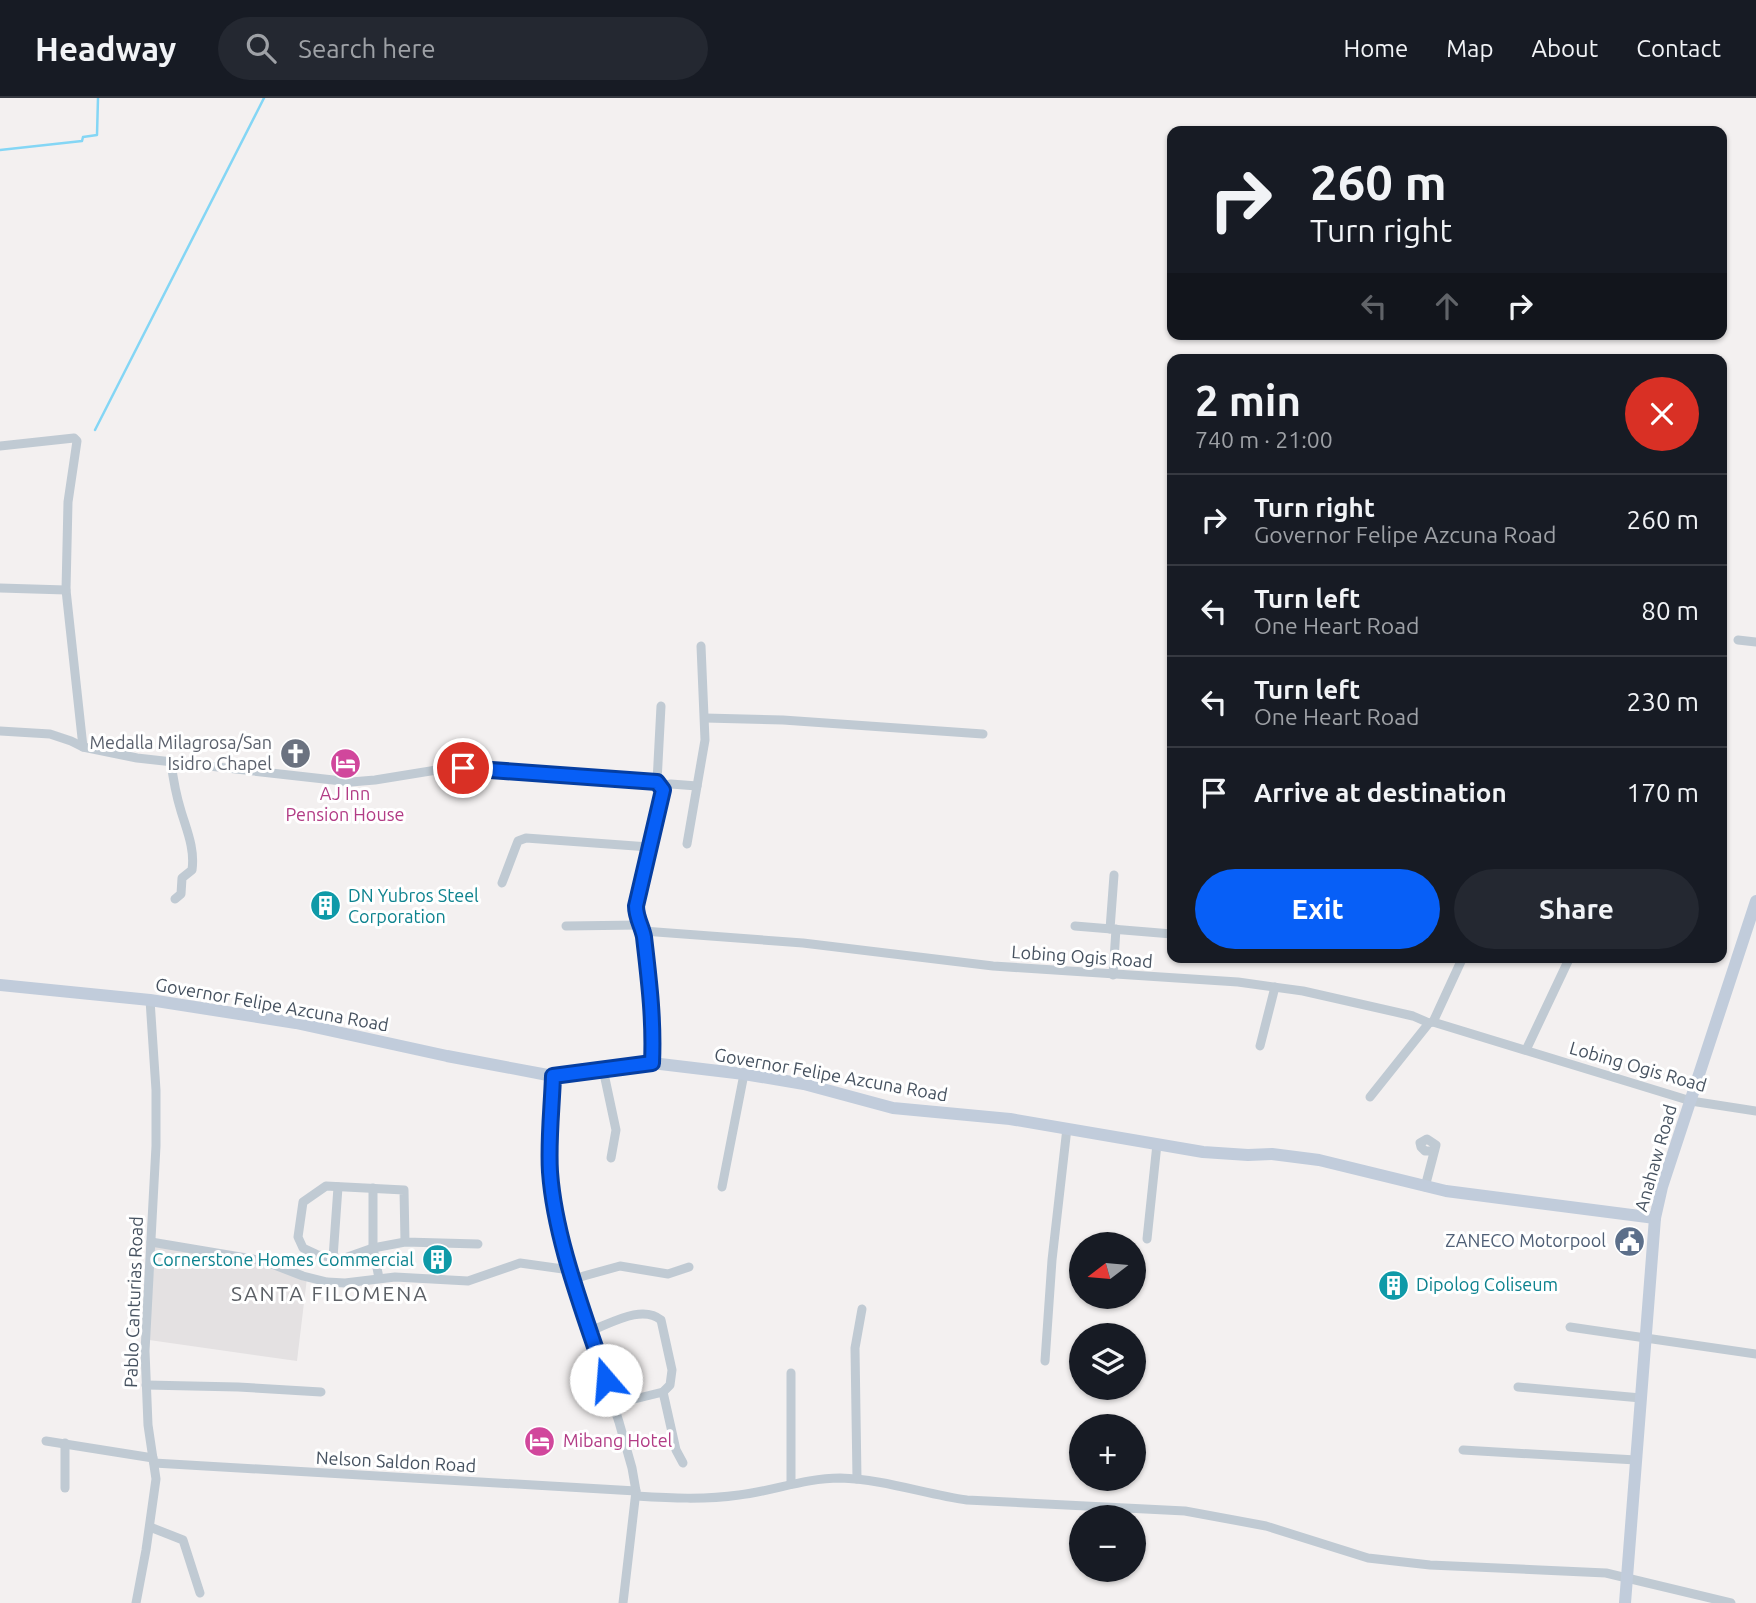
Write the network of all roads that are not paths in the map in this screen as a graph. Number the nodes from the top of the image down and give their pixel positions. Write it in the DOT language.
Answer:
graph roads {
  1 [pos="0,446"];
  2 [pos="0,588"];
  3 [pos="66,590"];
  4 [pos="1738,640"];
  5 [pos="1756,642"];
  6 [pos="701,646"];
  7 [pos="661,706"];
  8 [pos="705,719"];
  9 [pos="0,731"];
  10 [pos="983,734"];
  11 [pos="83,747"];
  12 [pos="171,762"];
  13 [pos="659,784"];
  14 [pos="696,786"];
  15 [pos="687,844"];
  16 [pos="649,847"];
  17 [pos="1114,875"];
  18 [pos="502,883"];
  19 [pos="175,899"];
  20 [pos="1756,901"];
  21 [pos="566,926"];
  22 [pos="1075,926"];
  23 [pos="641,928"];
  24 [pos="1113,929"];
  25 [pos="1167,934"];
  26 [pos="1751,934"];
  27 [pos="1460,963"];
  28 [pos="1567,963"];
  29 [pos="1113,975"];
  30 [pos="0,985"];
  31 [pos="1275,987"];
  32 [pos="150,1000"];
  33 [pos="1431,1023"];
  34 [pos="1260,1046"];
  35 [pos="1526,1050"];
  36 [pos="652,1063"];
  37 [pos="603,1069"];
  38 [pos="744,1074"];
  39 [pos="553,1076"];
  40 [pos="1370,1097"];
  41 [pos="1691,1101"];
  42 [pos="1756,1111"];
  43 [pos="1067,1128"];
  44 [pos="1157,1144"];
  45 [pos="1434,1151"];
  46 [pos="611,1157"];
  47 [pos="338,1187"];
  48 [pos="722,1187"];
  49 [pos="1425,1187"];
  50 [pos="373,1188"];
  51 [pos="1655,1218"];
  52 [pos="1147,1240"];
  53 [pos="151,1242"];
  54 [pos="404,1242"];
  55 [pos="478,1244"];
  56 [pos="373,1248"];
  57 [pos="333,1258"];
  58 [pos="689,1267"];
  59 [pos="572,1275"];
  60 [pos="379,1278"];
  61 [pos="862,1309"];
  62 [pos="1570,1327"];
  63 [pos="590,1331"];
  64 [pos="1646,1337"];
  65 [pos="1756,1354"];
  66 [pos="1045,1361"];
  67 [pos="791,1373"];
  68 [pos="146,1385"];
  69 [pos="1518,1387"];
  70 [pos="321,1392"];
  71 [pos="663,1392"];
  72 [pos="1641,1398"];
  73 [pos="614,1404"];
  74 [pos="46,1441"];
  75 [pos="65,1443"];
  76 [pos="1463,1450"];
  77 [pos="1636,1460"];
  78 [pos="154,1461"];
  79 [pos="683,1463"];
  80 [pos="858,1479"];
  81 [pos="791,1484"];
  82 [pos="65,1488"];
  83 [pos="636,1494"];
  84 [pos="150,1527"];
  85 [pos="1626,1576"];
  86 [pos="200,1593"];
  87 [pos="136,1603"];
  88 [pos="623,1603"];
  89 [pos="1625,1603"];
  90 [pos="1731,1603"];
  1 -- 3 [label="street"];
  2 -- 3 [label="street"];
  3 -- 11 [label="street"];
  4 -- 5 [label="street"];
  6 -- 8 [label="street"];
  7 -- 13 [label="street"];
  8 -- 10 [label="street"];
  8 -- 14 [label="street"];
  9 -- 11 [label="street"];
  11 -- 12 [label="street"];
  12 -- 13 [label="street"];
  12 -- 19 [label="street"];
  13 -- 14 [label="street"];
  13 -- 16 [label="street"];
  14 -- 15 [label="street"];
  16 -- 18 [label="street"];
  16 -- 23 [label="street"];
  17 -- 24 [label="street"];
  20 -- 26 [label="street, Anahaw Road"];
  21 -- 23 [label="street, Lobing Ogis Road"];
  22 -- 24 [label="street"];
  23 -- 29 [label="street, Lobing Ogis Road"];
  23 -- 36 [label="street"];
  24 -- 25 [label="street"];
  24 -- 29 [label="street"];
  26 -- 41 [label="street, Anahaw Road"];
  27 -- 33 [label="street"];
  28 -- 35 [label="street"];
  29 -- 31 [label="street, Lobing Ogis Road"];
  30 -- 32 [label="street, Governor Felipe Azcuna Road"];
  31 -- 33 [label="street, Lobing Ogis Road"];
  31 -- 34 [label="street"];
  32 -- 39 [label="street, Governor Felipe Azcuna Road"];
  32 -- 53 [label="street, Pablo Canturias Road"];
  33 -- 35 [label="street, Lobing Ogis Road"];
  33 -- 40 [label="street"];
  35 -- 41 [label="street, Lobing Ogis Road"];
  36 -- 37 [label="street, Governor Felipe Azcuna Road"];
  36 -- 38 [label="street, Governor Felipe Azcuna Road"];
  37 -- 39 [label="street, Governor Felipe Azcuna Road"];
  37 -- 46 [label="street"];
  38 -- 43 [label="street, Governor Felipe Azcuna Road"];
  38 -- 48 [label="street"];
  39 -- 59 [label="street"];
  41 -- 42 [label="street, Lobing Ogis Road"];
  41 -- 51 [label="street, Anahaw Road"];
  43 -- 44 [label="street, Governor Felipe Azcuna Road"];
  43 -- 66 [label="street"];
  44 -- 49 [label="street, Governor Felipe Azcuna Road"];
  44 -- 52 [label="street"];
  45 -- 49 [label="street"];
  47 -- 50 [label="street"];
  47 -- 57 [label="street"];
  47 -- 57 [label="street"];
  49 -- 51 [label="street, Governor Felipe Azcuna Road"];
  50 -- 54 [label="street"];
  50 -- 56 [label="street"];
  51 -- 64 [label="street, Anahaw Road"];
  53 -- 60 [label="street"];
  53 -- 68 [label="street, Pablo Canturias Road"];
  54 -- 55 [label="street"];
  54 -- 56 [label="street"];
  56 -- 57 [label="street"];
  56 -- 60 [label="street"];
  58 -- 59 [label="street"];
  59 -- 60 [label="street"];
  59 -- 63 [label="street"];
  61 -- 80 [label="street"];
  62 -- 64 [label="street"];
  63 -- 71 [label="street"];
  63 -- 73 [label="street"];
  64 -- 65 [label="street"];
  64 -- 72 [label="street, Anahaw Road"];
  67 -- 81 [label="street"];
  68 -- 70 [label="street"];
  68 -- 78 [label="street, Pablo Canturias Road"];
  69 -- 72 [label="street"];
  71 -- 73 [label="street"];
  71 -- 79 [label="street"];
  72 -- 77 [label="street, Anahaw Road"];
  73 -- 83 [label="street"];
  74 -- 75 [label="street, Nelson Saldon Road"];
  75 -- 78 [label="street, Nelson Saldon Road"];
  75 -- 82 [label="street"];
  76 -- 77 [label="street"];
  77 -- 85 [label="street, Anahaw Road"];
  78 -- 83 [label="street, Nelson Saldon Road"];
  78 -- 84 [label="street, Pablo Canturias Road"];
  80 -- 81 [label="street, Nelson Saldon Road"];
  80 -- 85 [label="street, Nelson Saldon Road"];
  81 -- 83 [label="street, Nelson Saldon Road"];
  83 -- 88 [label="street"];
  84 -- 86 [label="street"];
  84 -- 87 [label="street, Pablo Canturias Road"];
  85 -- 89 [label="street, Anahaw Road"];
  85 -- 90 [label="street, Nelson Saldon Road"];
}
